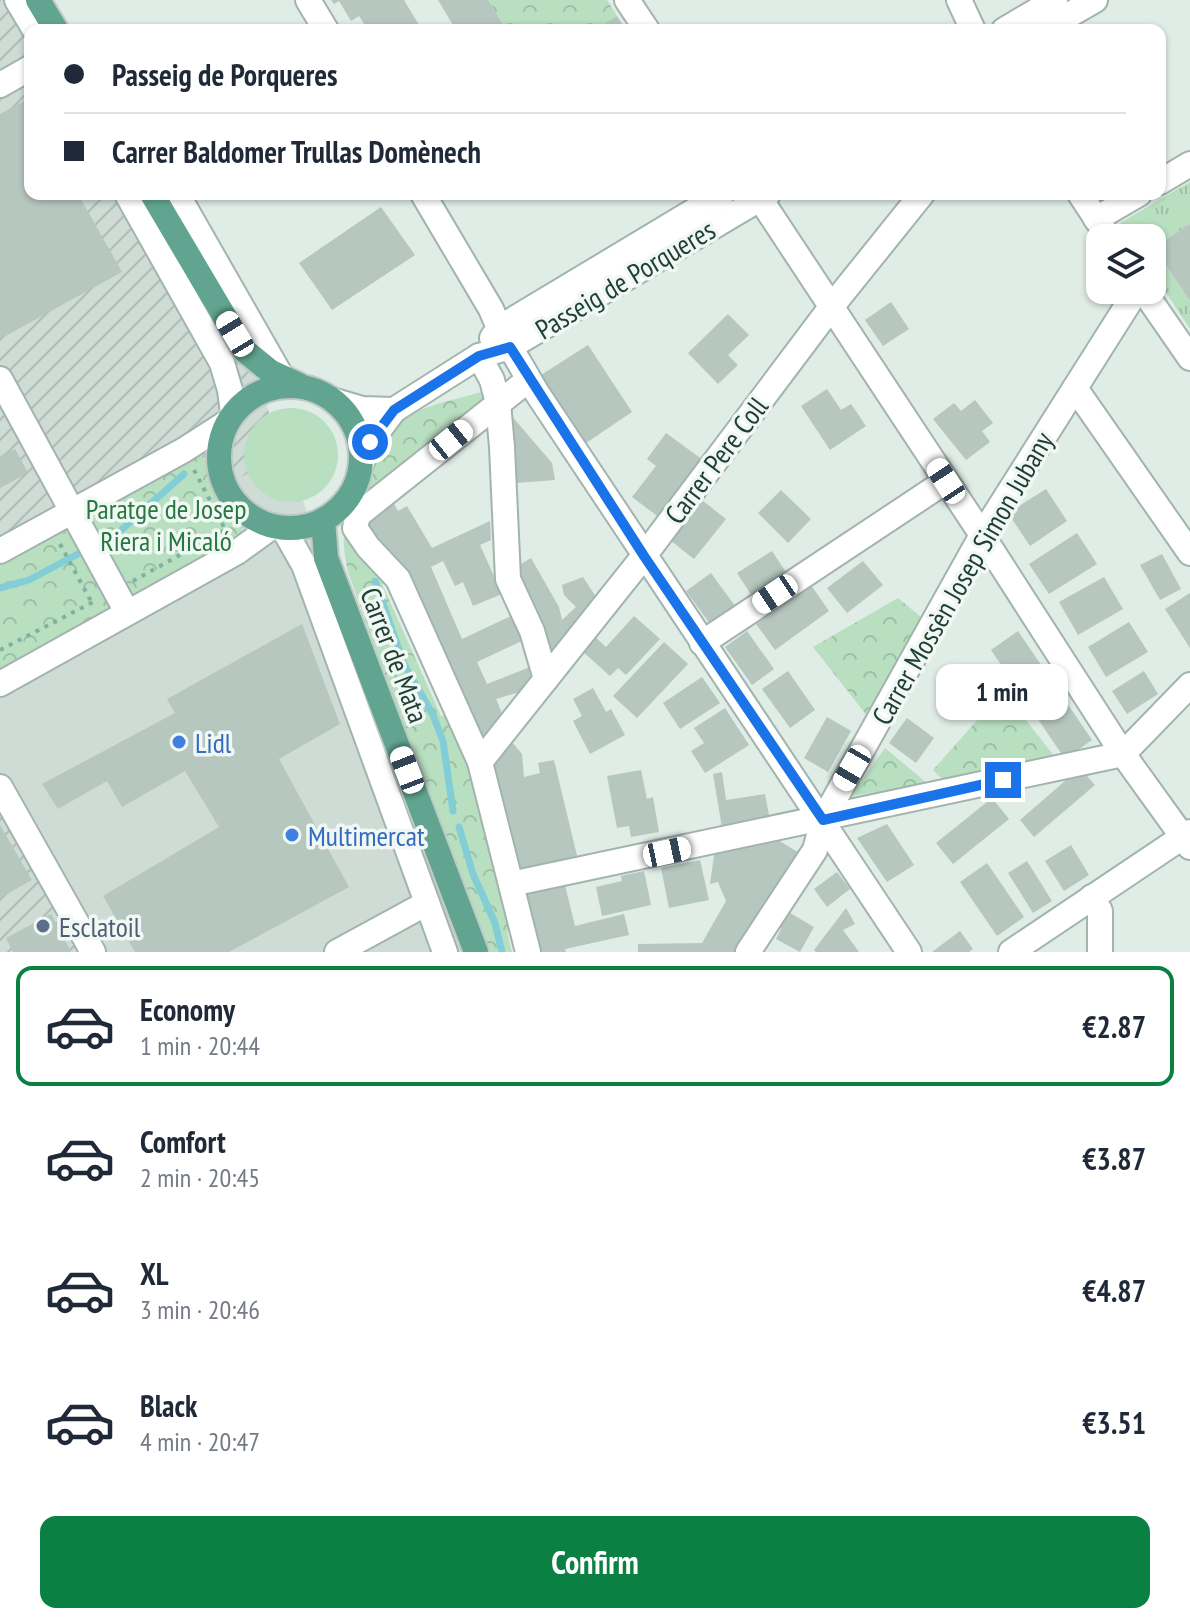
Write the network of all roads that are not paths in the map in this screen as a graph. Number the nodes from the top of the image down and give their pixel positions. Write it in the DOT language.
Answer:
graph roads {
  1 [pos="17,0"];
  2 [pos="38,0"];
  3 [pos="308,0"];
  4 [pos="627,0"];
  5 [pos="959,0"];
  6 [pos="1055,0"];
  7 [pos="1095,0"];
  8 [pos="31,24"];
  9 [pos="52,24"];
  10 [pos="322,24"];
  11 [pos="643,24"];
  12 [pos="970,24"];
  13 [pos="1014,24"];
  14 [pos="1053,24"];
  15 [pos="24,71"];
  16 [pos="0,85"];
  17 [pos="1190,164"];
  18 [pos="1166,178"];
  19 [pos="130,200"];
  20 [pos="156,200"];
  21 [pos="181,200"];
  22 [pos="427,200"];
  23 [pos="713,200"];
  24 [pos="754,200"];
  25 [pos="764,200"];
  26 [pos="917,200"];
  27 [pos="1084,200"];
  28 [pos="1133,200"];
  29 [pos="1100,224"];
  30 [pos="1107,224"];
  31 [pos="1128,304"];
  32 [pos="1153,304"];
  33 [pos="832,306"];
  34 [pos="504,338"];
  35 [pos="245,351"];
  36 [pos="479,356"];
  37 [pos="1190,358"];
  38 [pos="0,379"];
  39 [pos="528,380"];
  40 [pos="291,381"];
  41 [pos="1075,388"];
  42 [pos="335,401"];
  43 [pos="498,403"];
  44 [pos="394,410"];
  45 [pos="235,412"];
  46 [pos="361,464"];
  47 [pos="946,481"];
  48 [pos="72,511"];
  49 [pos="323,520"];
  50 [pos="283,527"];
  51 [pos="982,535"];
  52 [pos="0,551"];
  53 [pos="1190,553"];
  54 [pos="644,556"];
  55 [pos="326,558"];
  56 [pos="127,612"];
  57 [pos="702,643"];
  58 [pos="546,679"];
  59 [pos="0,684"];
  60 [pos="1190,685"];
  61 [pos="1123,754"];
  62 [pos="480,762"];
  63 [pos="0,787"];
  64 [pos="823,820"];
  65 [pos="1188,839"];
  66 [pos="511,884"];
  67 [pos="1092,897"];
  68 [pos="427,903"];
  69 [pos="93,952"];
  70 [pos="337,952"];
  71 [pos="445,952"];
  72 [pos="476,952"];
  73 [pos="528,952"];
  74 [pos="748,952"];
  75 [pos="909,952"];
  76 [pos="1011,952"];
  77 [pos="1100,952"];
  1 -- 8 [label="street"];
  2 -- 9 [label="main road"];
  3 -- 10 [label="street"];
  4 -- 11 [label="street"];
  5 -- 12 [label="street"];
  6 -- 13 [label="street"];
  7 -- 14 [label="street"];
  15 -- 16 [label="street"];
  17 -- 18 [label="street"];
  19 -- 45 [label="street"];
  20 -- 35 [label="main road"];
  21 -- 40 [label="street"];
  22 -- 34 [label="street"];
  23 -- 34 [label="street, Passeig de Porqueres"];
  24 -- 34 [label="street, Passeig de Porqueres"];
  25 -- 33 [label="street"];
  26 -- 33 [label="street, Carrer Pere Coll"];
  27 -- 29 [label="street"];
  28 -- 30 [label="street"];
  31 -- 41 [label="street, Carrer Mossèn Josep Simon Jubany"];
  32 -- 37 [label="street"];
  33 -- 47 [label="street"];
  33 -- 54 [label="street, Carrer Pere Coll"];
  34 -- 36 [label="street, Passeig de Porqueres"];
  34 -- 39 [label="street"];
  35 -- 40 [label="main road"];
  35 -- 45 [label="main road"];
  36 -- 43 [label="street"];
  36 -- 44 [label="street, Passeig de Porqueres"];
  38 -- 48 [label="street"];
  39 -- 43 [label="street"];
  39 -- 54 [label="street"];
  40 -- 42 [label="main road"];
  40 -- 45 [label="main road"];
  41 -- 51 [label="street, Carrer Mossèn Josep Simon Jubany"];
  41 -- 53 [label="street"];
  42 -- 44 [label="street"];
  42 -- 46 [label="main road"];
  43 -- 58 [label="street"];
  43 -- 62 [label="street"];
  44 -- 46 [label="street, Passeig de Porqueres"];
  45 -- 48 [label="street"];
  45 -- 50 [label="main road"];
  46 -- 49 [label="main road"];
  47 -- 51 [label="street"];
  47 -- 57 [label="street"];
  48 -- 52 [label="street"];
  48 -- 56 [label="street"];
  49 -- 50 [label="main road"];
  49 -- 55 [label="main road, Carrer de Mata"];
  50 -- 55 [label="main road, Carrer de Mata"];
  50 -- 56 [label="street"];
  50 -- 68 [label="street"];
  51 -- 61 [label="street"];
  51 -- 64 [label="street, Carrer Mossèn Josep Simon Jubany"];
  54 -- 57 [label="street"];
  54 -- 58 [label="street, Carrer Pere Coll"];
  55 -- 72 [label="main road, Carrer de Mata"];
  56 -- 59 [label="street"];
  57 -- 64 [label="street"];
  58 -- 62 [label="street, Carrer Pere Coll"];
  60 -- 61 [label="street"];
  61 -- 64 [label="street"];
  61 -- 65 [label="street"];
  62 -- 66 [label="street"];
  63 -- 69 [label="street"];
  64 -- 66 [label="street"];
  64 -- 74 [label="street, Carrer Mossèn Josep Simon Jubany"];
  64 -- 75 [label="street"];
  65 -- 67 [label="street"];
  66 -- 73 [label="street"];
  67 -- 76 [label="street"];
  67 -- 77 [label="street"];
  68 -- 70 [label="street"];
  68 -- 71 [label="street"];
}
